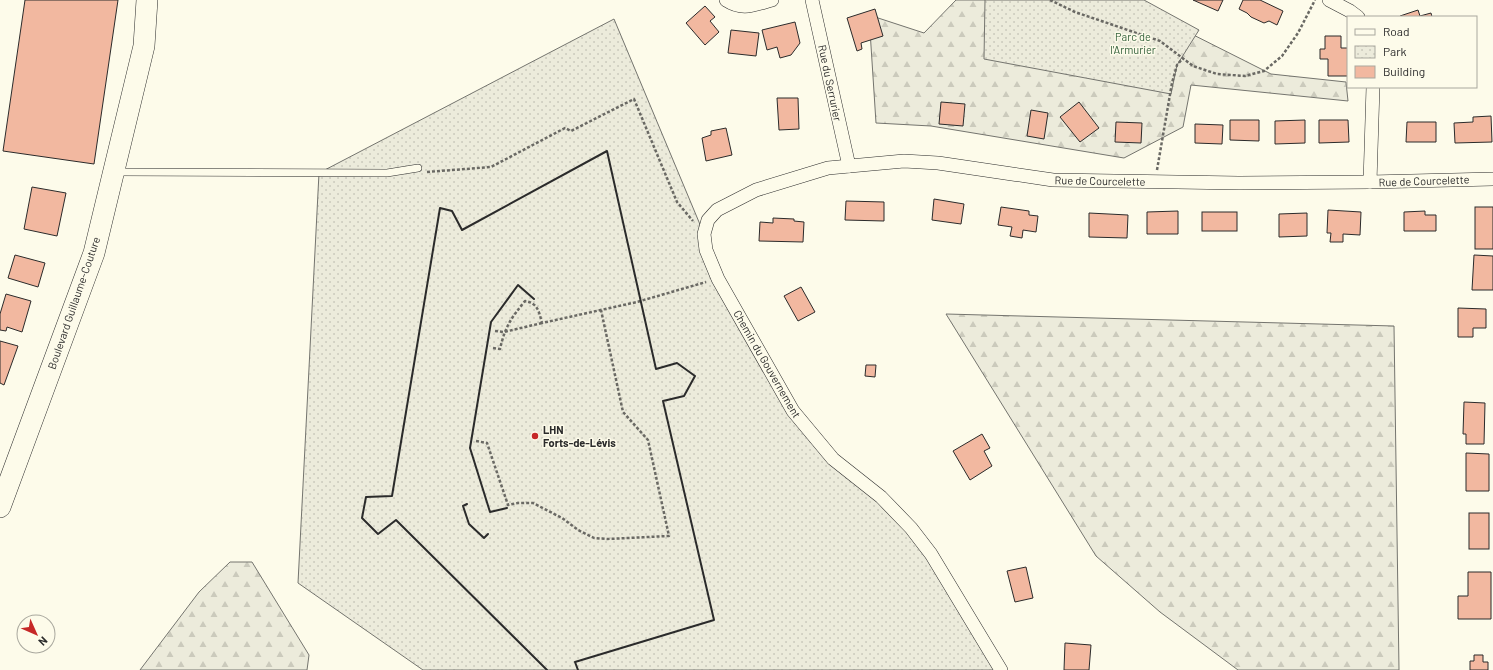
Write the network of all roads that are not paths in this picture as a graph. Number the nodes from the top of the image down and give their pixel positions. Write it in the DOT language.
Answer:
graph roads {
  1 [pos="147,0"];
  2 [pos="726,0"];
  3 [pos="772,0"];
  4 [pos="812,0"];
  5 [pos="1328,0"];
  6 [pos="1357,16"];
  7 [pos="1373,88"];
  8 [pos="849,166"];
  9 [pos="418,168"];
  10 [pos="114,172"];
  11 [pos="1493,179"];
  12 [pos="1370,182"];
  13 [pos="704,234"];
  14 [pos="0,507"];
  15 [pos="1001,670"];
  1 -- 10 [label="main road, Boulevard Guillaume-Couture"];
  2 -- 3 [label="street"];
  4 -- 8 [label="street, Rue du Serrurier"];
  5 -- 6 [label="street"];
  7 -- 12 [label="street"];
  8 -- 12 [label="street, Rue de Courcelette"];
  8 -- 13 [label="street, Rue de Courcelette"];
  9 -- 10 [label="lane"];
  10 -- 14 [label="main road, Boulevard Guillaume-Couture"];
  11 -- 12 [label="street, Rue de Courcelette"];
  13 -- 15 [label="street, Chemin du Gouvernement"];
}
